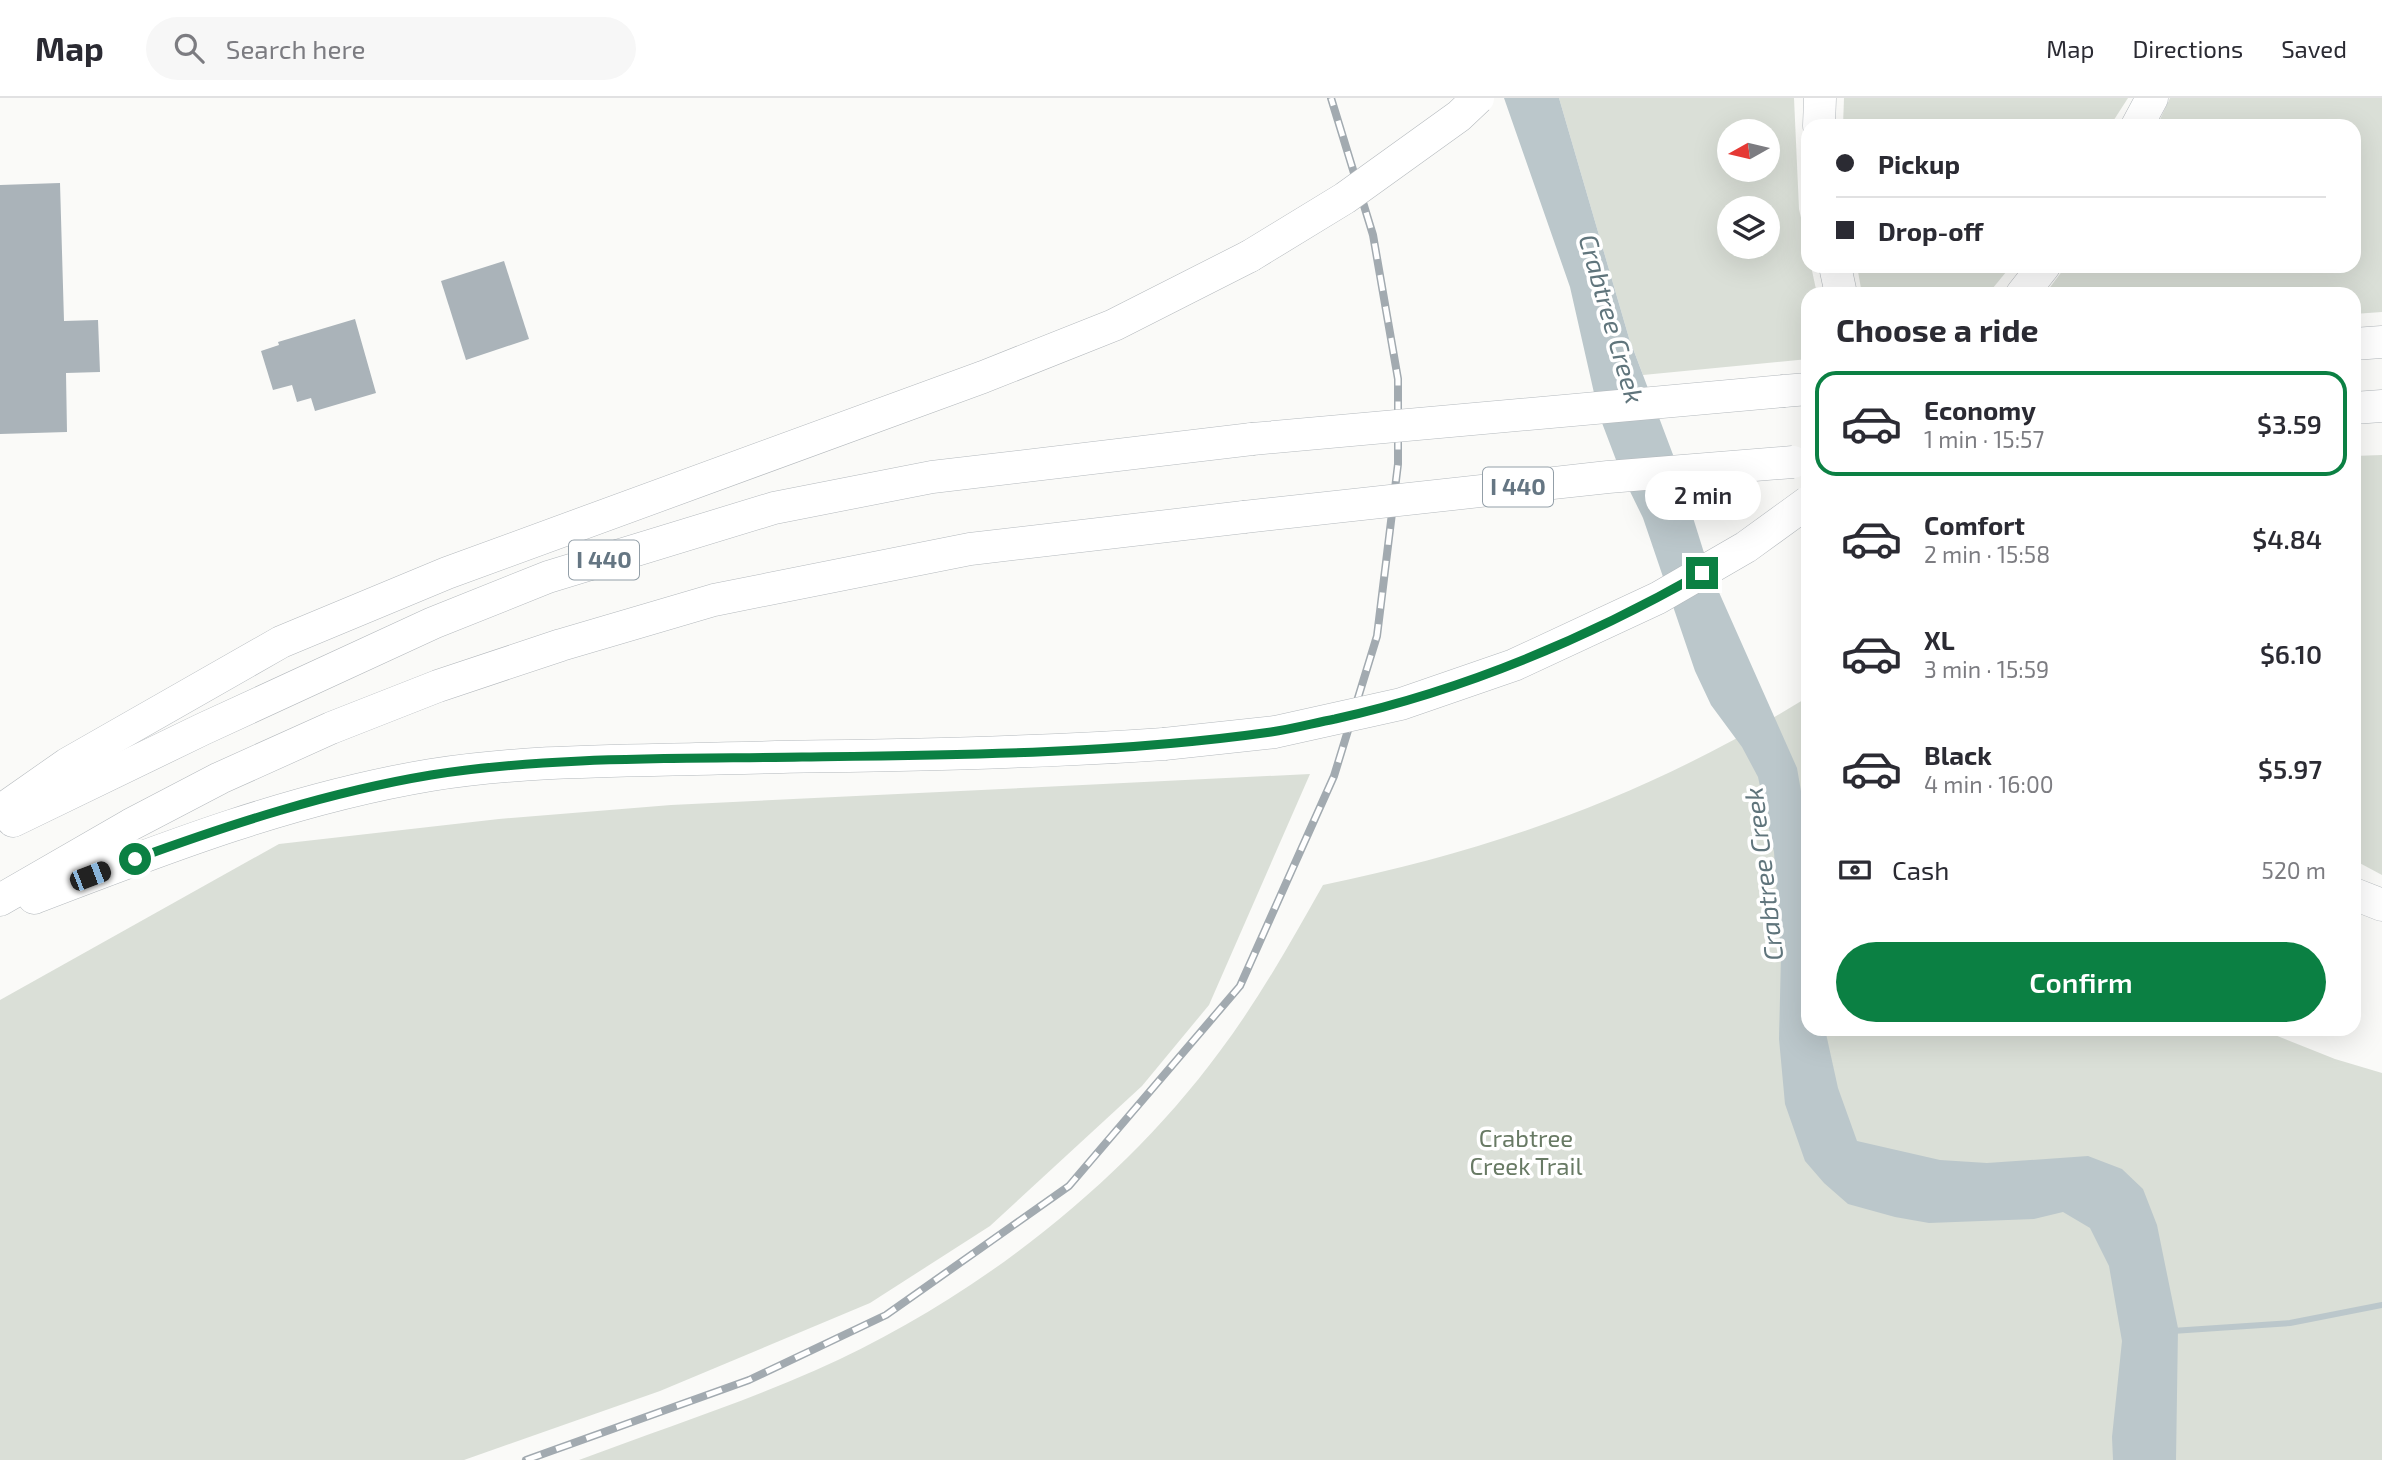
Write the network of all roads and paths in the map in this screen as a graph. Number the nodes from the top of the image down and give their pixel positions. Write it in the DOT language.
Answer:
graph roads {
  1 [pos="1478,98"];
  2 [pos="1820,98"];
  3 [pos="2152,98"];
  4 [pos="1819,119"];
  5 [pos="2141,119"];
  6 [pos="2382,342"];
  7 [pos="2361,344"];
  8 [pos="1796,390"];
  9 [pos="2382,406"];
  10 [pos="2361,408"];
  11 [pos="1801,461"];
  12 [pos="1801,507"];
  13 [pos="0,811"];
  14 [pos="0,828"];
  15 [pos="2361,897"];
  16 [pos="0,900"];
  17 [pos="2382,905"];
  18 [pos="0,911"];
  1 -- 13 [label="highway, bridge"];
  2 -- 4 [label="highway"];
  3 -- 5 [label="highway"];
  6 -- 7 [label="highway"];
  8 -- 14 [label="highway, I 440, bridge"];
  9 -- 10 [label="highway"];
  11 -- 16 [label="highway, I 440, bridge"];
  12 -- 18 [label="highway, bridge"];
  15 -- 17 [label="highway"];
}
